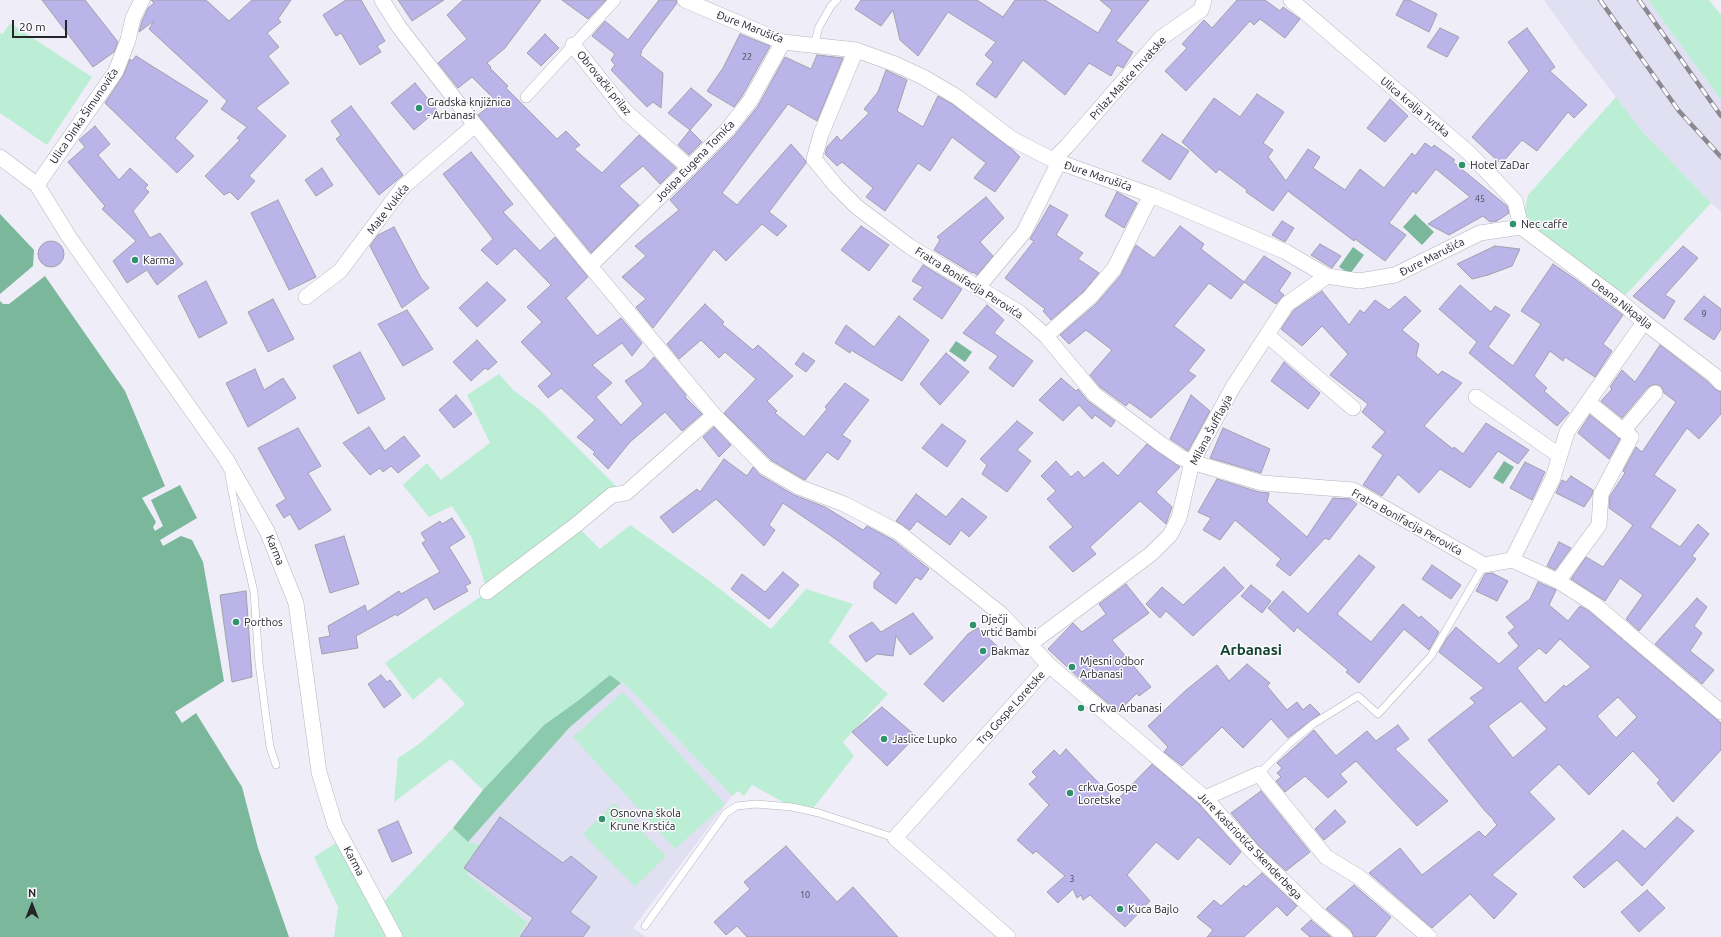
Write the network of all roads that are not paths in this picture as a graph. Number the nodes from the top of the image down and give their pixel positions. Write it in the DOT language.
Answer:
graph roads {
  1 [pos="142,0"];
  2 [pos="382,0"];
  3 [pos="614,0"];
  4 [pos="685,0"];
  5 [pos="837,0"];
  6 [pos="1204,0"];
  7 [pos="1291,0"];
  8 [pos="783,42"];
  9 [pos="573,45"];
  10 [pos="814,45"];
  11 [pos="856,50"];
  12 [pos="526,97"];
  13 [pos="475,125"];
  14 [pos="0,158"];
  15 [pos="1056,161"];
  16 [pos="690,168"];
  17 [pos="36,185"];
  18 [pos="1151,195"];
  19 [pos="1521,227"];
  20 [pos="590,266"];
  21 [pos="1327,276"];
  22 [pos="978,287"];
  23 [pos="306,297"];
  24 [pos="1644,322"];
  25 [pos="1267,335"];
  26 [pos="1046,336"];
  27 [pos="1721,383"];
  28 [pos="1655,393"];
  29 [pos="1476,398"];
  30 [pos="1588,402"];
  31 [pos="1353,408"];
  32 [pos="714,415"];
  33 [pos="1623,431"];
  34 [pos="1560,456"];
  35 [pos="226,459"];
  36 [pos="1192,462"];
  37 [pos="1512,560"];
  38 [pos="1484,566"];
  39 [pos="1558,581"];
  40 [pos="487,592"];
  41 [pos="1030,644"];
  42 [pos="1050,665"];
  43 [pos="1721,712"];
  44 [pos="1156,756"];
  45 [pos="276,765"];
  46 [pos="1259,774"];
  47 [pos="1205,798"];
  48 [pos="895,838"];
  49 [pos="645,926"];
  50 [pos="395,937"];
  51 [pos="1008,937"];
  52 [pos="1345,937"];
  53 [pos="1429,937"];
  1 -- 17 [label="street, Ulica Dinka Šimunoviča"];
  2 -- 13 [label="street"];
  3 -- 9 [label="street, Obrovački prilaz"];
  4 -- 8 [label="street, Đure Marušića"];
  5 -- 10 [label="lane"];
  6 -- 15 [label="street, Prilaz Matice hrvatske"];
  7 -- 19 [label="street, Ulica kralja Tvrtka"];
  8 -- 10 [label="street, Đure Marušića"];
  8 -- 16 [label="street, Josipa Eugena Tomića"];
  9 -- 12 [label="street, Obrovački prilaz"];
  9 -- 16 [label="street, Obrovački prilaz"];
  10 -- 11 [label="street, Đure Marušića"];
  11 -- 15 [label="street, Đure Marušića"];
  11 -- 22 [label="street, Fratra Bonifacija Perovića"];
  13 -- 20 [label="street"];
  13 -- 23 [label="street, Mate Vukića"];
  14 -- 17 [label="street, Karma"];
  15 -- 18 [label="street, Đure Marušića"];
  15 -- 22 [label="street"];
  16 -- 20 [label="street, Josipa Eugena Tomića"];
  17 -- 35 [label="street, Karma"];
  18 -- 21 [label="street, Đure Marušića"];
  18 -- 26 [label="street"];
  19 -- 21 [label="street, Đure Marušića"];
  19 -- 24 [label="street, Deana Nikpalja"];
  20 -- 32 [label="street"];
  21 -- 25 [label="street, Milana Šufflayja"];
  22 -- 26 [label="street, Fratra Bonifacija Perovića"];
  24 -- 27 [label="street, Deana Nikpalja"];
  24 -- 30 [label="street"];
  25 -- 31 [label="street"];
  25 -- 36 [label="street, Milana Šufflayja"];
  26 -- 36 [label="street, Fratra Bonifacija Perovića"];
  28 -- 33 [label="street"];
  29 -- 34 [label="street"];
  30 -- 33 [label="street"];
  30 -- 34 [label="street"];
  32 -- 40 [label="street"];
  32 -- 41 [label="street"];
  33 -- 39 [label="street"];
  34 -- 37 [label="street"];
  35 -- 45 [label="lane"];
  35 -- 50 [label="street, Karma"];
  36 -- 38 [label="street, Fratra Bonifacija Perovića"];
  36 -- 41 [label="street, Milana Šufflayja"];
  37 -- 38 [label="street"];
  37 -- 39 [label="street"];
  38 -- 46 [label="lane"];
  39 -- 43 [label="street"];
  41 -- 42 [label="street"];
  42 -- 44 [label="street, Trg Gospe Loretske"];
  42 -- 48 [label="street, Trg Gospe Loretske"];
  44 -- 47 [label="street, Jure Kastriotića Skenderbega"];
  46 -- 47 [label="street"];
  46 -- 53 [label="street"];
  47 -- 52 [label="street, Jure Kastriotića Skenderbega"];
  48 -- 49 [label="lane"];
  48 -- 51 [label="street"];
}
